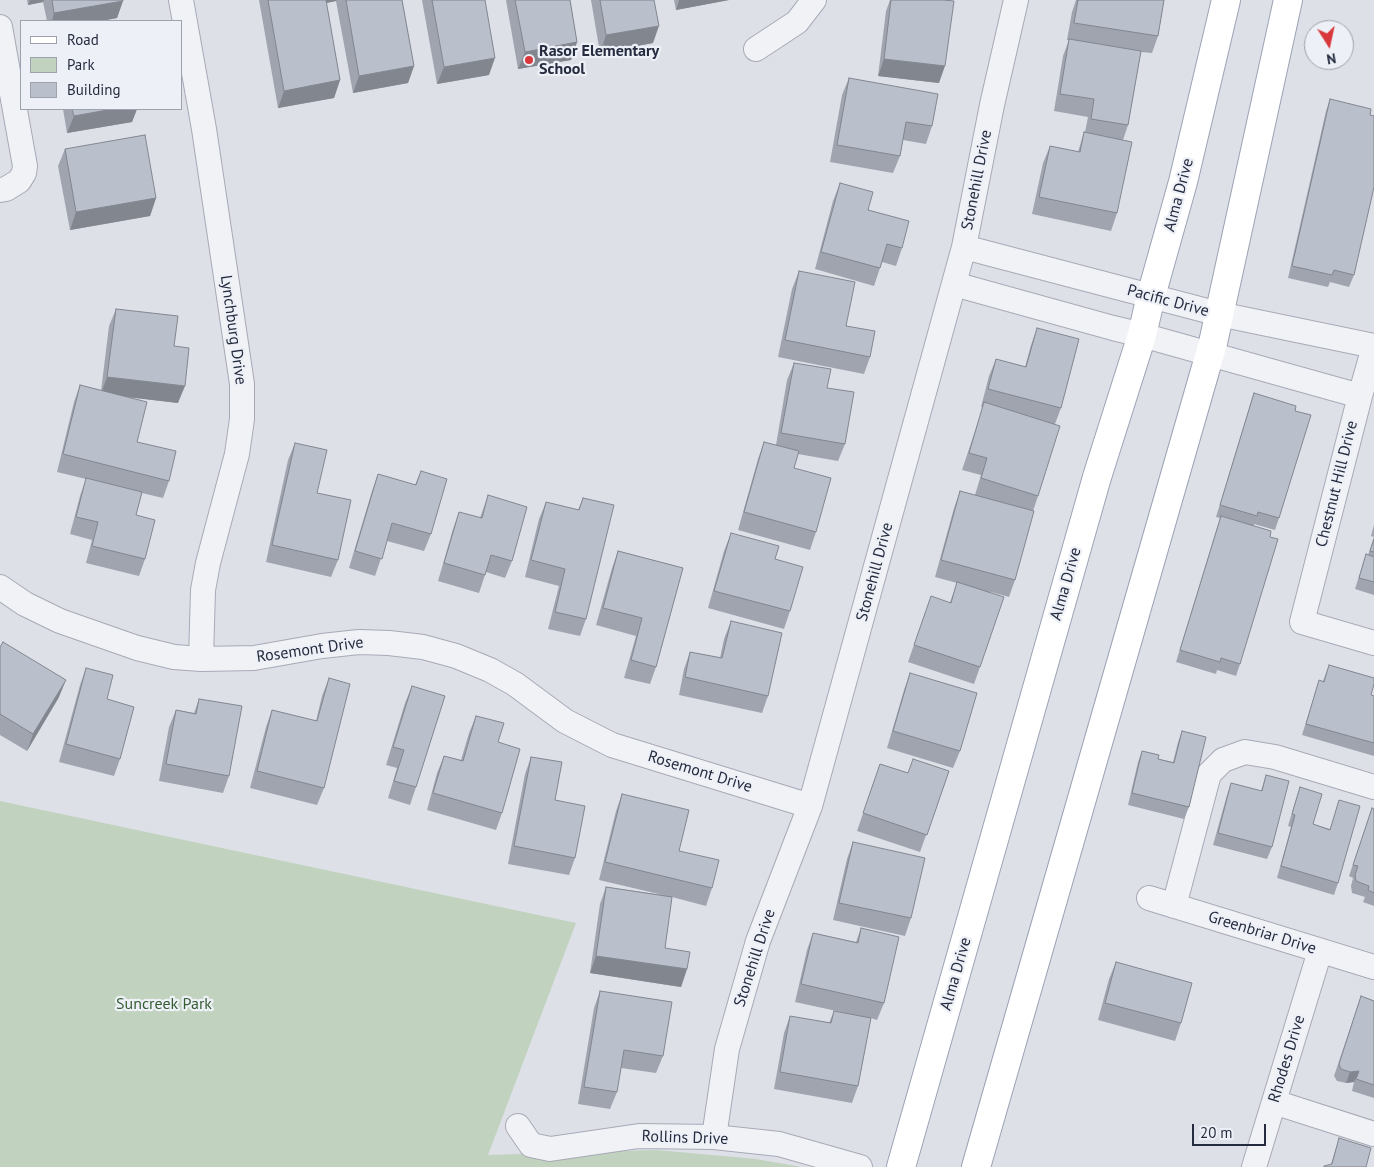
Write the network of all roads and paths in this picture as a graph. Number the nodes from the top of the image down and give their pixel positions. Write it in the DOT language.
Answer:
graph roads {
  1 [pos="181,0"];
  2 [pos="814,0"];
  3 [pos="1016,0"];
  4 [pos="1226,0"];
  5 [pos="1288,0"];
  6 [pos="0,28"];
  7 [pos="756,48"];
  8 [pos="0,190"];
  9 [pos="964,247"];
  10 [pos="954,284"];
  11 [pos="1151,296"];
  12 [pos="1219,314"];
  13 [pos="1142,335"];
  14 [pos="1374,346"];
  15 [pos="1210,354"];
  16 [pos="1360,396"];
  17 [pos="0,587"];
  18 [pos="1374,643"];
  19 [pos="201,659"];
  20 [pos="1374,787"];
  21 [pos="810,806"];
  22 [pos="1149,898"];
  23 [pos="1174,906"];
  24 [pos="1320,951"];
  25 [pos="1374,966"];
  26 [pos="1274,1102"];
  27 [pos="518,1126"];
  28 [pos="1374,1134"];
  29 [pos="714,1137"];
  30 [pos="860,1167"];
  31 [pos="901,1167"];
  32 [pos="976,1167"];
  33 [pos="1254,1167"];
  1 -- 19 [label="street, Lynchburg Drive"];
  2 -- 7 [label="street"];
  3 -- 9 [label="street, Stonehill Drive"];
  4 -- 11 [label="main road, Alma Drive"];
  5 -- 12 [label="main road"];
  6 -- 8 [label="street"];
  9 -- 10 [label="street, Stonehill Drive"];
  9 -- 11 [label="street, Pacific Drive"];
  10 -- 13 [label="street"];
  10 -- 21 [label="street, Stonehill Drive"];
  11 -- 12 [label="street, Pacific Drive"];
  11 -- 13 [label="main road, Alma Drive"];
  12 -- 14 [label="street, Pacific Drive"];
  12 -- 15 [label="main road"];
  13 -- 15 [label="street"];
  13 -- 31 [label="main road, Alma Drive"];
  14 -- 16 [label="street, Chestnut Hill Drive"];
  15 -- 16 [label="street"];
  15 -- 32 [label="main road"];
  16 -- 18 [label="street, Chestnut Hill Drive"];
  17 -- 19 [label="street, Rosemont Drive"];
  19 -- 21 [label="street, Rosemont Drive"];
  20 -- 23 [label="street"];
  21 -- 29 [label="street, Stonehill Drive"];
  22 -- 23 [label="street, Greenbriar Drive"];
  23 -- 24 [label="street, Greenbriar Drive"];
  24 -- 25 [label="street, Greenbriar Drive"];
  24 -- 26 [label="street, Rhodes Drive"];
  26 -- 28 [label="street"];
  26 -- 33 [label="street, Rhodes Drive"];
  27 -- 29 [label="street, Rollins Drive"];
  29 -- 30 [label="street, Rollins Drive"];
}
